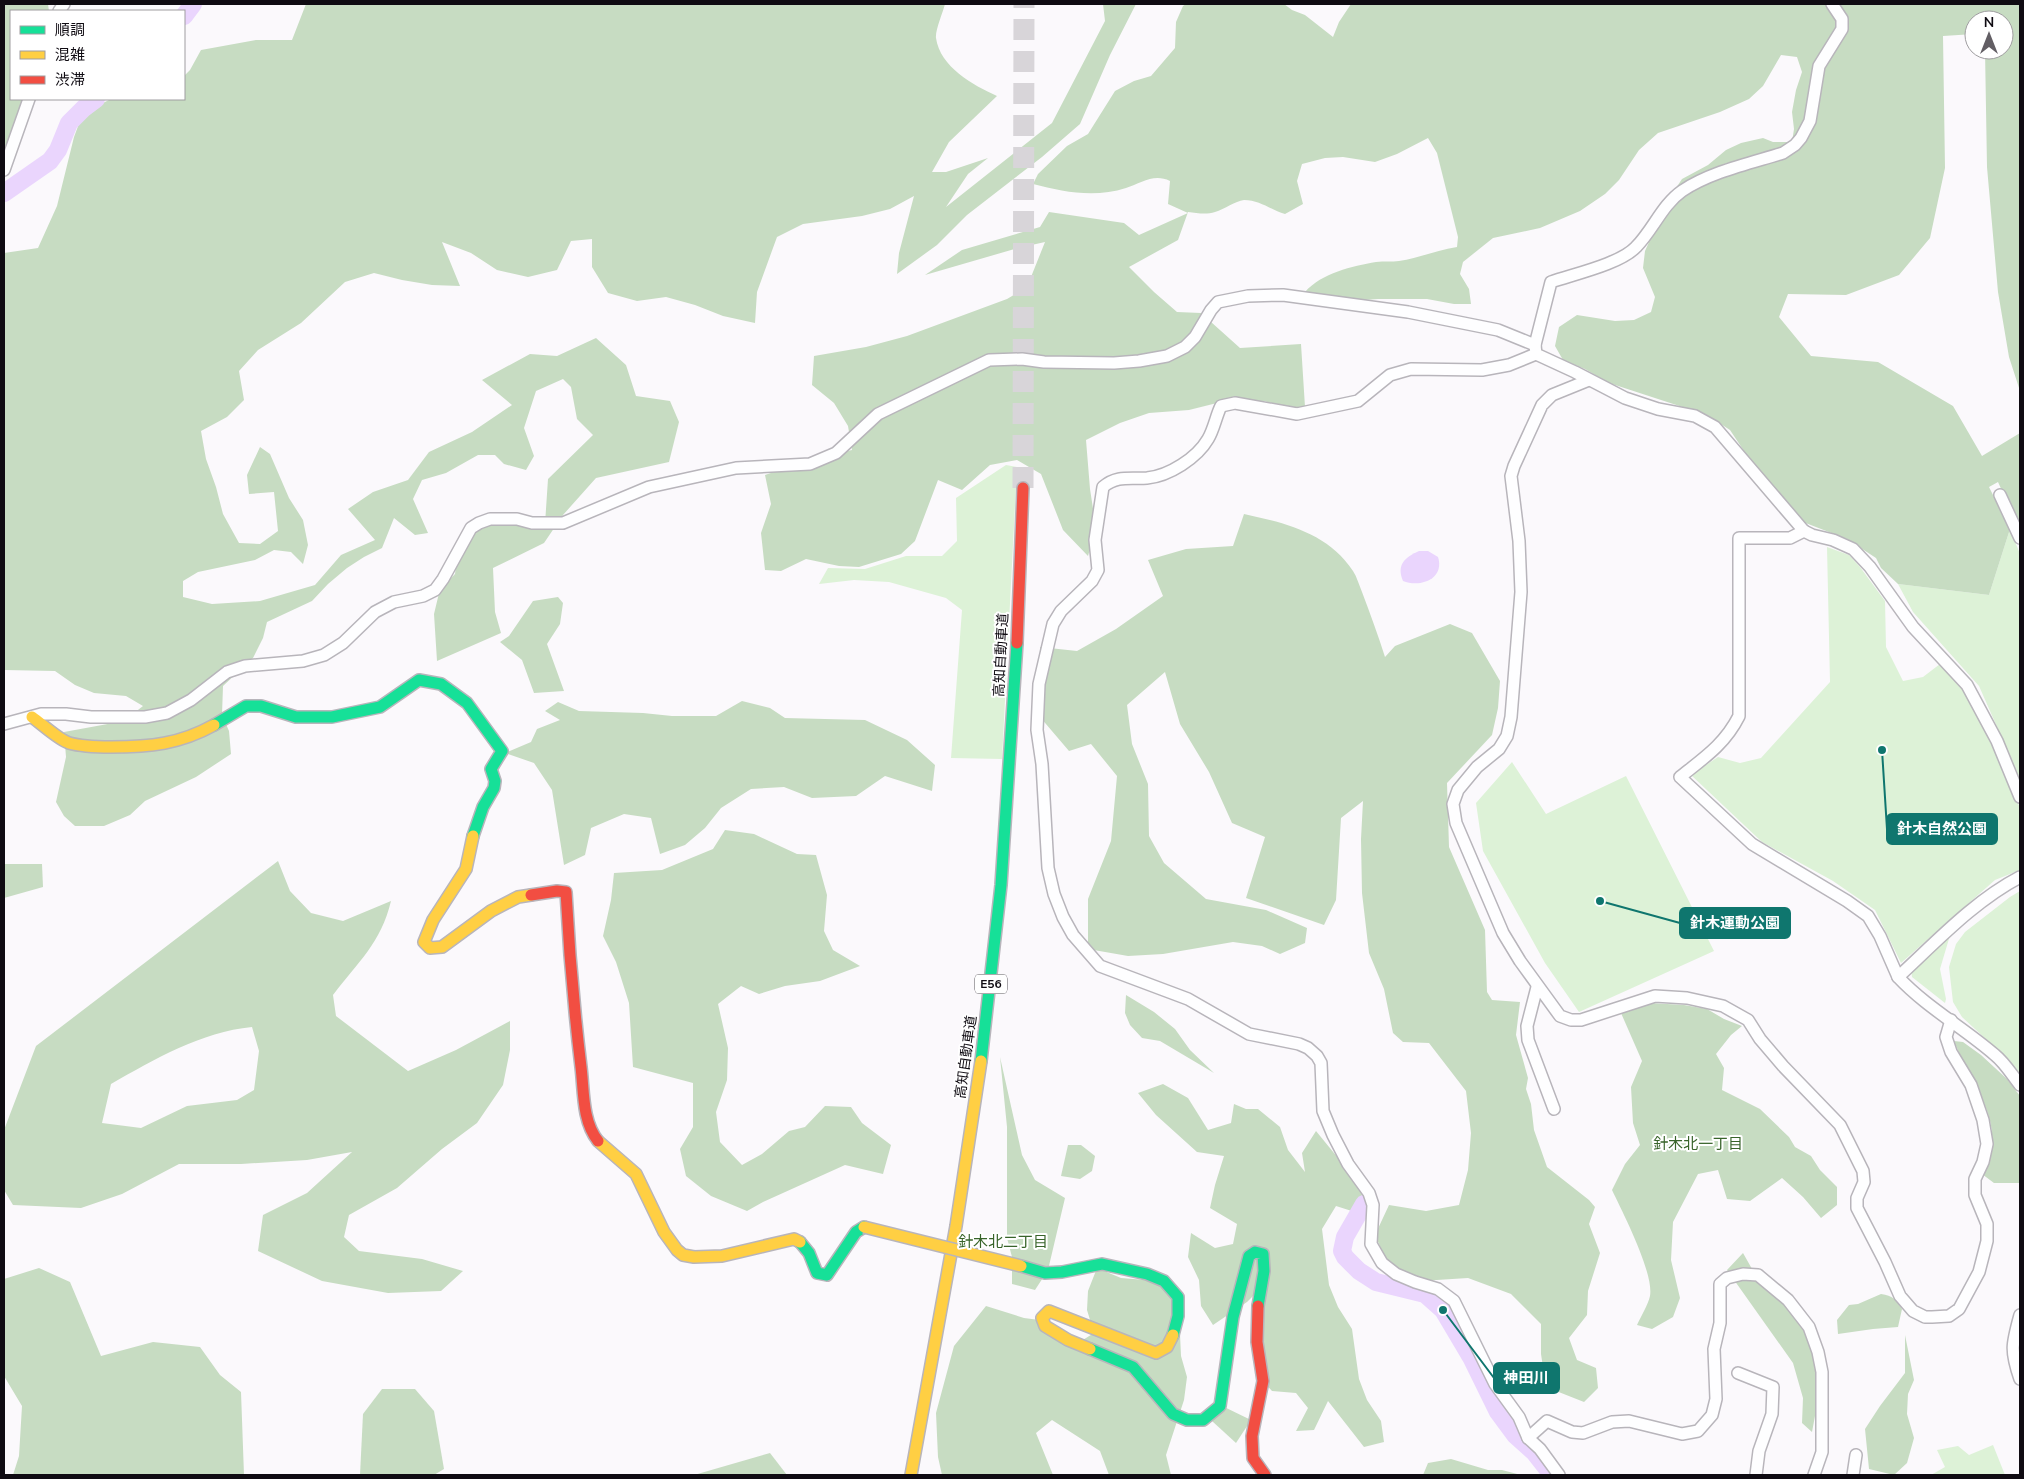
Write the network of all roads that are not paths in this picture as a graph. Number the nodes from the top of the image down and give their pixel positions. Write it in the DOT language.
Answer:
graph roads {
  1 [pos="1832,4"];
  2 [pos="29,100"];
  3 [pos="4,170"];
  4 [pos="1535,350"];
  5 [pos="1589,380"];
  6 [pos="1023,488"];
  7 [pos="2000,495"];
  8 [pos="1804,531"];
  9 [pos="2020,538"];
  10 [pos="32,718"];
  11 [pos="4,724"];
  12 [pos="2020,797"];
  13 [pos="2020,877"];
  14 [pos="1898,977"];
  15 [pos="1537,987"];
  16 [pos="1951,1020"];
  17 [pos="2020,1084"];
  18 [pos="1554,1109"];
  19 [pos="2020,1315"];
  20 [pos="1738,1373"];
  21 [pos="2020,1379"];
  22 [pos="1528,1438"];
  23 [pos="1856,1455"];
  24 [pos="911,1475"];
  25 [pos="1265,1475"];
  26 [pos="1559,1475"];
  27 [pos="1756,1475"];
  28 [pos="1814,1475"];
  29 [pos="1853,1475"];
  1 -- 4 [label="street"];
  2 -- 3 [label="street"];
  4 -- 5 [label="street"];
  4 -- 10 [label="street"];
  4 -- 22 [label="street"];
  5 -- 8 [label="street"];
  5 -- 15 [label="street"];
  6 -- 24 [label="main road, 高知自動車道 / E56"];
  7 -- 9 [label="street"];
  8 -- 12 [label="street"];
  8 -- 14 [label="street"];
  10 -- 11 [label="street"];
  10 -- 25 [label="main road, bridge"];
  13 -- 14 [label="street"];
  14 -- 16 [label="street"];
  15 -- 16 [label="street"];
  15 -- 18 [label="street"];
  16 -- 17 [label="street"];
  19 -- 21 [label="street"];
  20 -- 27 [label="street"];
  22 -- 26 [label="street"];
  22 -- 28 [label="street"];
  23 -- 29 [label="street"];
}
